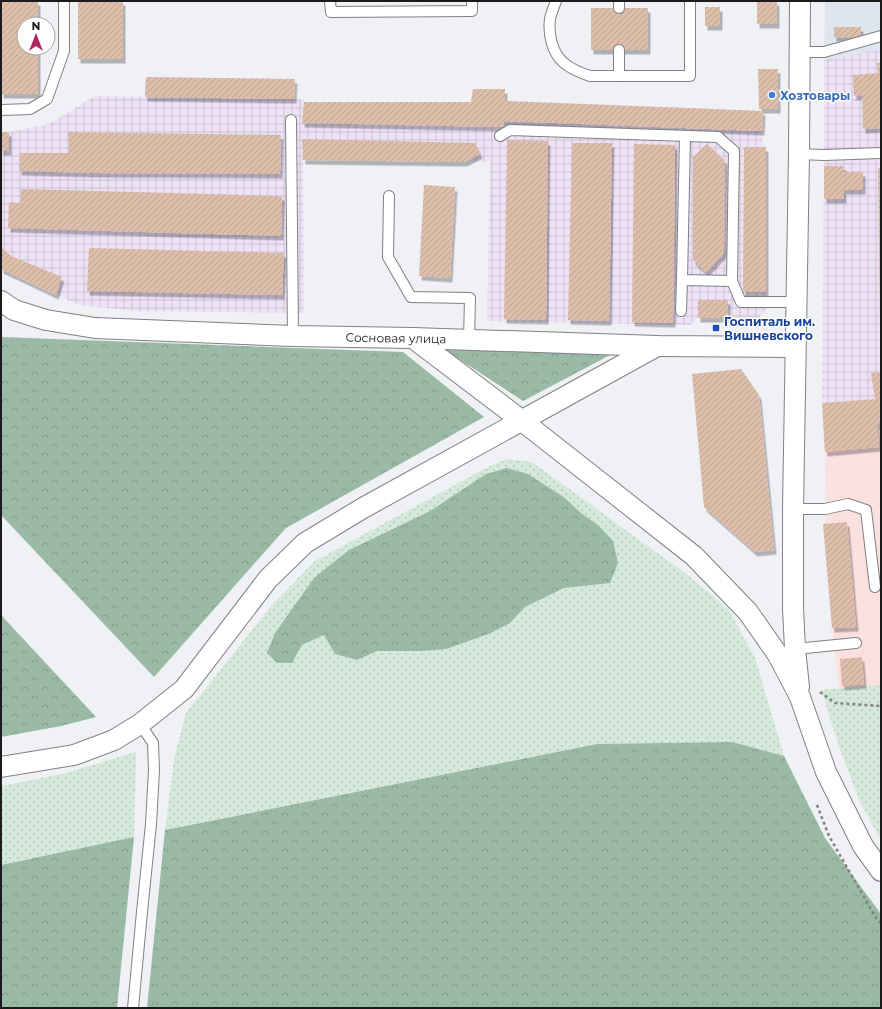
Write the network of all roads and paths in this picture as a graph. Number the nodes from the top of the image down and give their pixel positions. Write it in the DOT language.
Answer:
graph roads {
  1 [pos="64,1"];
  2 [pos="330,1"];
  3 [pos="472,1"];
  4 [pos="556,1"];
  5 [pos="690,1"];
  6 [pos="800,1"];
  7 [pos="881,36"];
  8 [pos="619,50"];
  9 [pos="799,52"];
  10 [pos="619,76"];
  11 [pos="1,110"];
  12 [pos="291,120"];
  13 [pos="500,136"];
  14 [pos="685,136"];
  15 [pos="881,153"];
  16 [pos="799,154"];
  17 [pos="388,196"];
  18 [pos="682,280"];
  19 [pos="732,281"];
  20 [pos="1,301"];
  21 [pos="796,302"];
  22 [pos="681,311"];
  23 [pos="293,336"];
  24 [pos="413,338"];
  25 [pos="469,340"];
  26 [pos="657,346"];
  27 [pos="796,347"];
  28 [pos="521,420"];
  29 [pos="793,509"];
  30 [pos="875,587"];
  31 [pos="856,642"];
  32 [pos="795,648"];
  33 [pos="809,693"];
  34 [pos="881,706"];
  35 [pos="140,724"];
  36 [pos="1,767"];
  37 [pos="881,871"];
  38 [pos="133,1008"];
  1 -- 11 [label="lane"];
  2 -- 3 [label="lane"];
  4 -- 10 [label="lane"];
  5 -- 10 [label="lane"];
  6 -- 9 [label="street"];
  7 -- 9 [label="lane"];
  8 -- 10 [label="lane"];
  9 -- 16 [label="street"];
  12 -- 23 [label="lane"];
  13 -- 14 [label="lane"];
  14 -- 18 [label="lane"];
  14 -- 19 [label="lane"];
  15 -- 16 [label="lane"];
  16 -- 21 [label="street"];
  17 -- 25 [label="lane"];
  18 -- 19 [label="lane"];
  18 -- 22 [label="lane"];
  19 -- 21 [label="lane"];
  20 -- 23 [label="street, Сосновая улица"];
  21 -- 27 [label="street"];
  23 -- 24 [label="street, Сосновая улица"];
  24 -- 25 [label="street, Сосновая улица"];
  24 -- 28 [label="street"];
  25 -- 26 [label="street, Сосновая улица"];
  26 -- 27 [label="street, Сосновая улица"];
  26 -- 28 [label="street"];
  27 -- 29 [label="street"];
  28 -- 33 [label="street"];
  28 -- 35 [label="street"];
  29 -- 30 [label="lane"];
  29 -- 32 [label="street"];
  31 -- 32 [label="lane"];
  32 -- 33 [label="street"];
  33 -- 34 [label="path"];
  33 -- 37 [label="street"];
  35 -- 36 [label="street"];
  35 -- 38 [label="lane"];
}
